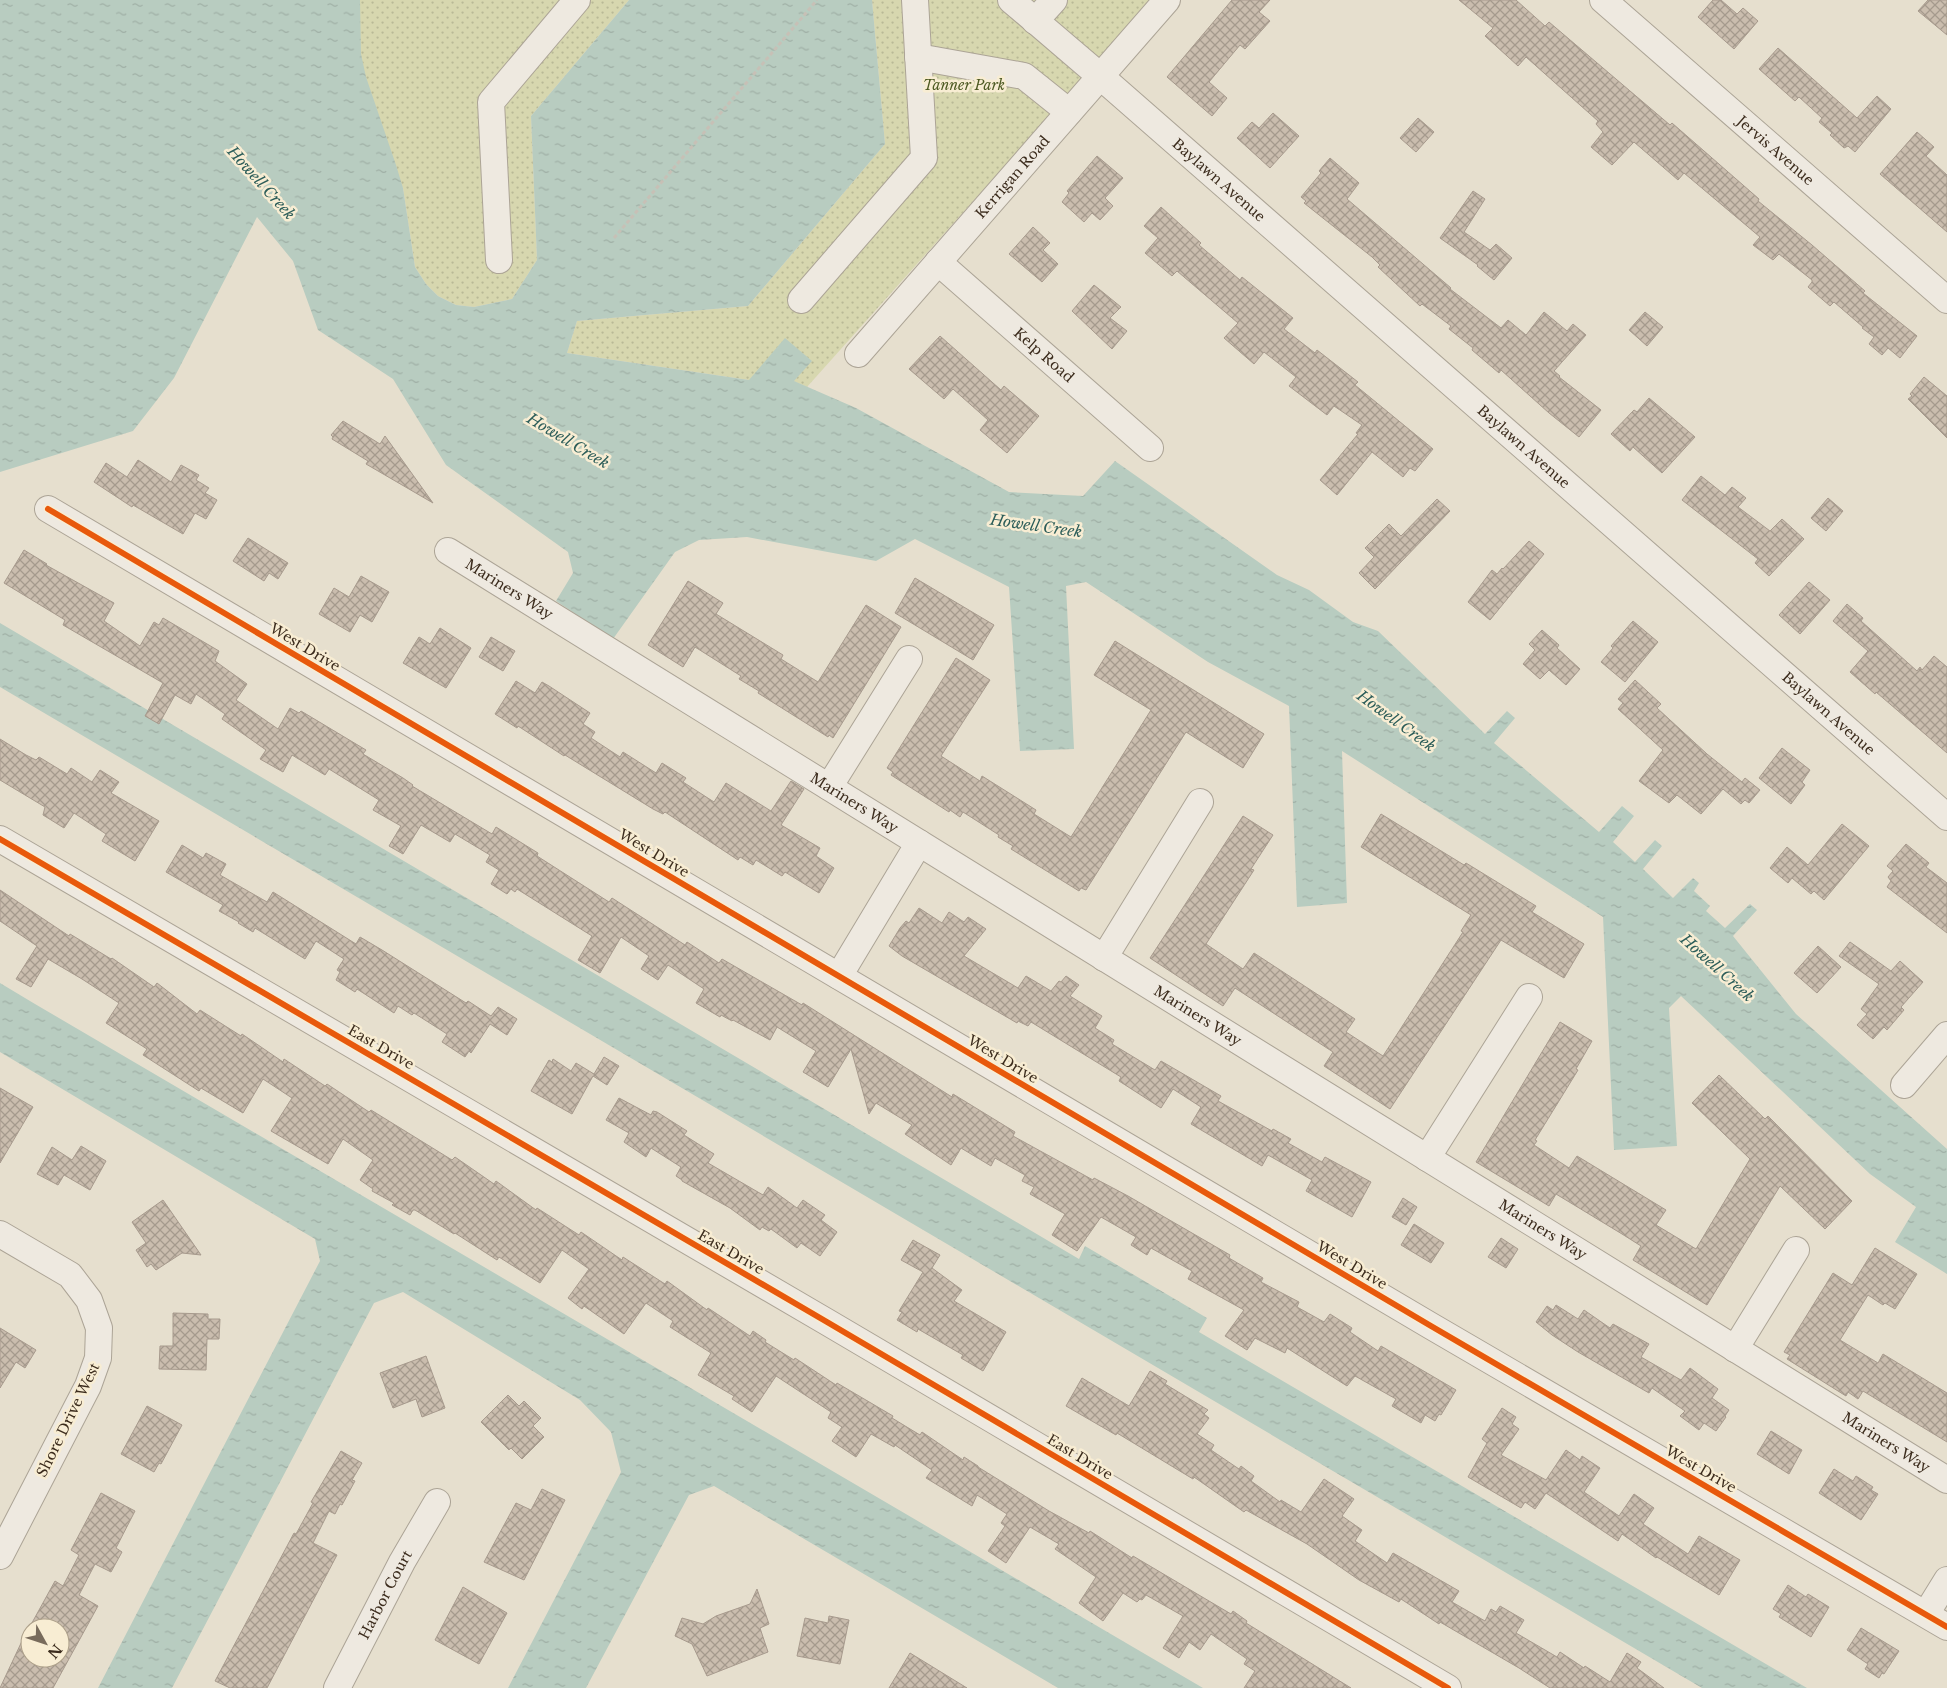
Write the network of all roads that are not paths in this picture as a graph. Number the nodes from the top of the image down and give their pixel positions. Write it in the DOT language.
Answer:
graph roads {
  1 [pos="577,0"];
  2 [pos="914,0"];
  3 [pos="1011,0"];
  4 [pos="1054,0"];
  5 [pos="1167,0"];
  6 [pos="1603,0"];
  7 [pos="1035,21"];
  8 [pos="918,57"];
  9 [pos="1100,76"];
  10 [pos="1069,112"];
  11 [pos="499,260"];
  12 [pos="938,262"];
  13 [pos="801,300"];
  14 [pos="1947,300"];
  15 [pos="858,354"];
  16 [pos="1150,448"];
  17 [pos="48,509"];
  18 [pos="448,552"];
  19 [pos="910,659"];
  20 [pos="828,787"];
  21 [pos="1200,802"];
  22 [pos="1947,817"];
  23 [pos="0,839"];
  24 [pos="919,843"];
  25 [pos="1104,958"];
  26 [pos="839,976"];
  27 [pos="1529,997"];
  28 [pos="1947,1035"];
  29 [pos="1904,1085"];
  30 [pos="1427,1158"];
  31 [pos="0,1234"];
  32 [pos="1796,1250"];
  33 [pos="1736,1349"];
  34 [pos="1947,1480"];
  35 [pos="437,1502"];
  36 [pos="0,1556"];
  37 [pos="1947,1580"];
  38 [pos="1937,1621"];
  39 [pos="337,1688"];
  40 [pos="1448,1688"];
  1 -- 11 [label="street"];
  2 -- 8 [label="street"];
  3 -- 7 [label="street"];
  4 -- 7 [label="street"];
  5 -- 9 [label="street, Kerrigan Road"];
  6 -- 14 [label="street, Jervis Avenue"];
  7 -- 9 [label="street"];
  8 -- 10 [label="street"];
  8 -- 13 [label="street"];
  9 -- 10 [label="street, Kerrigan Road"];
  9 -- 22 [label="street, Baylawn Avenue"];
  10 -- 12 [label="street, Kerrigan Road"];
  12 -- 15 [label="street, Kerrigan Road"];
  12 -- 16 [label="street, Kelp Road"];
  17 -- 26 [label="street, West Drive"];
  18 -- 20 [label="street, Mariners Way"];
  19 -- 20 [label="street"];
  20 -- 24 [label="street, Mariners Way"];
  21 -- 25 [label="street"];
  23 -- 40 [label="street, East Drive"];
  24 -- 25 [label="street, Mariners Way"];
  24 -- 26 [label="street"];
  25 -- 30 [label="street, Mariners Way"];
  26 -- 38 [label="street, West Drive"];
  27 -- 30 [label="street"];
  28 -- 29 [label="street"];
  30 -- 33 [label="street, Mariners Way"];
  31 -- 36 [label="street, Shore Drive West"];
  32 -- 33 [label="street"];
  33 -- 34 [label="street, Mariners Way"];
  35 -- 39 [label="street, Harbor Court"];
  37 -- 38 [label="street"];
}
